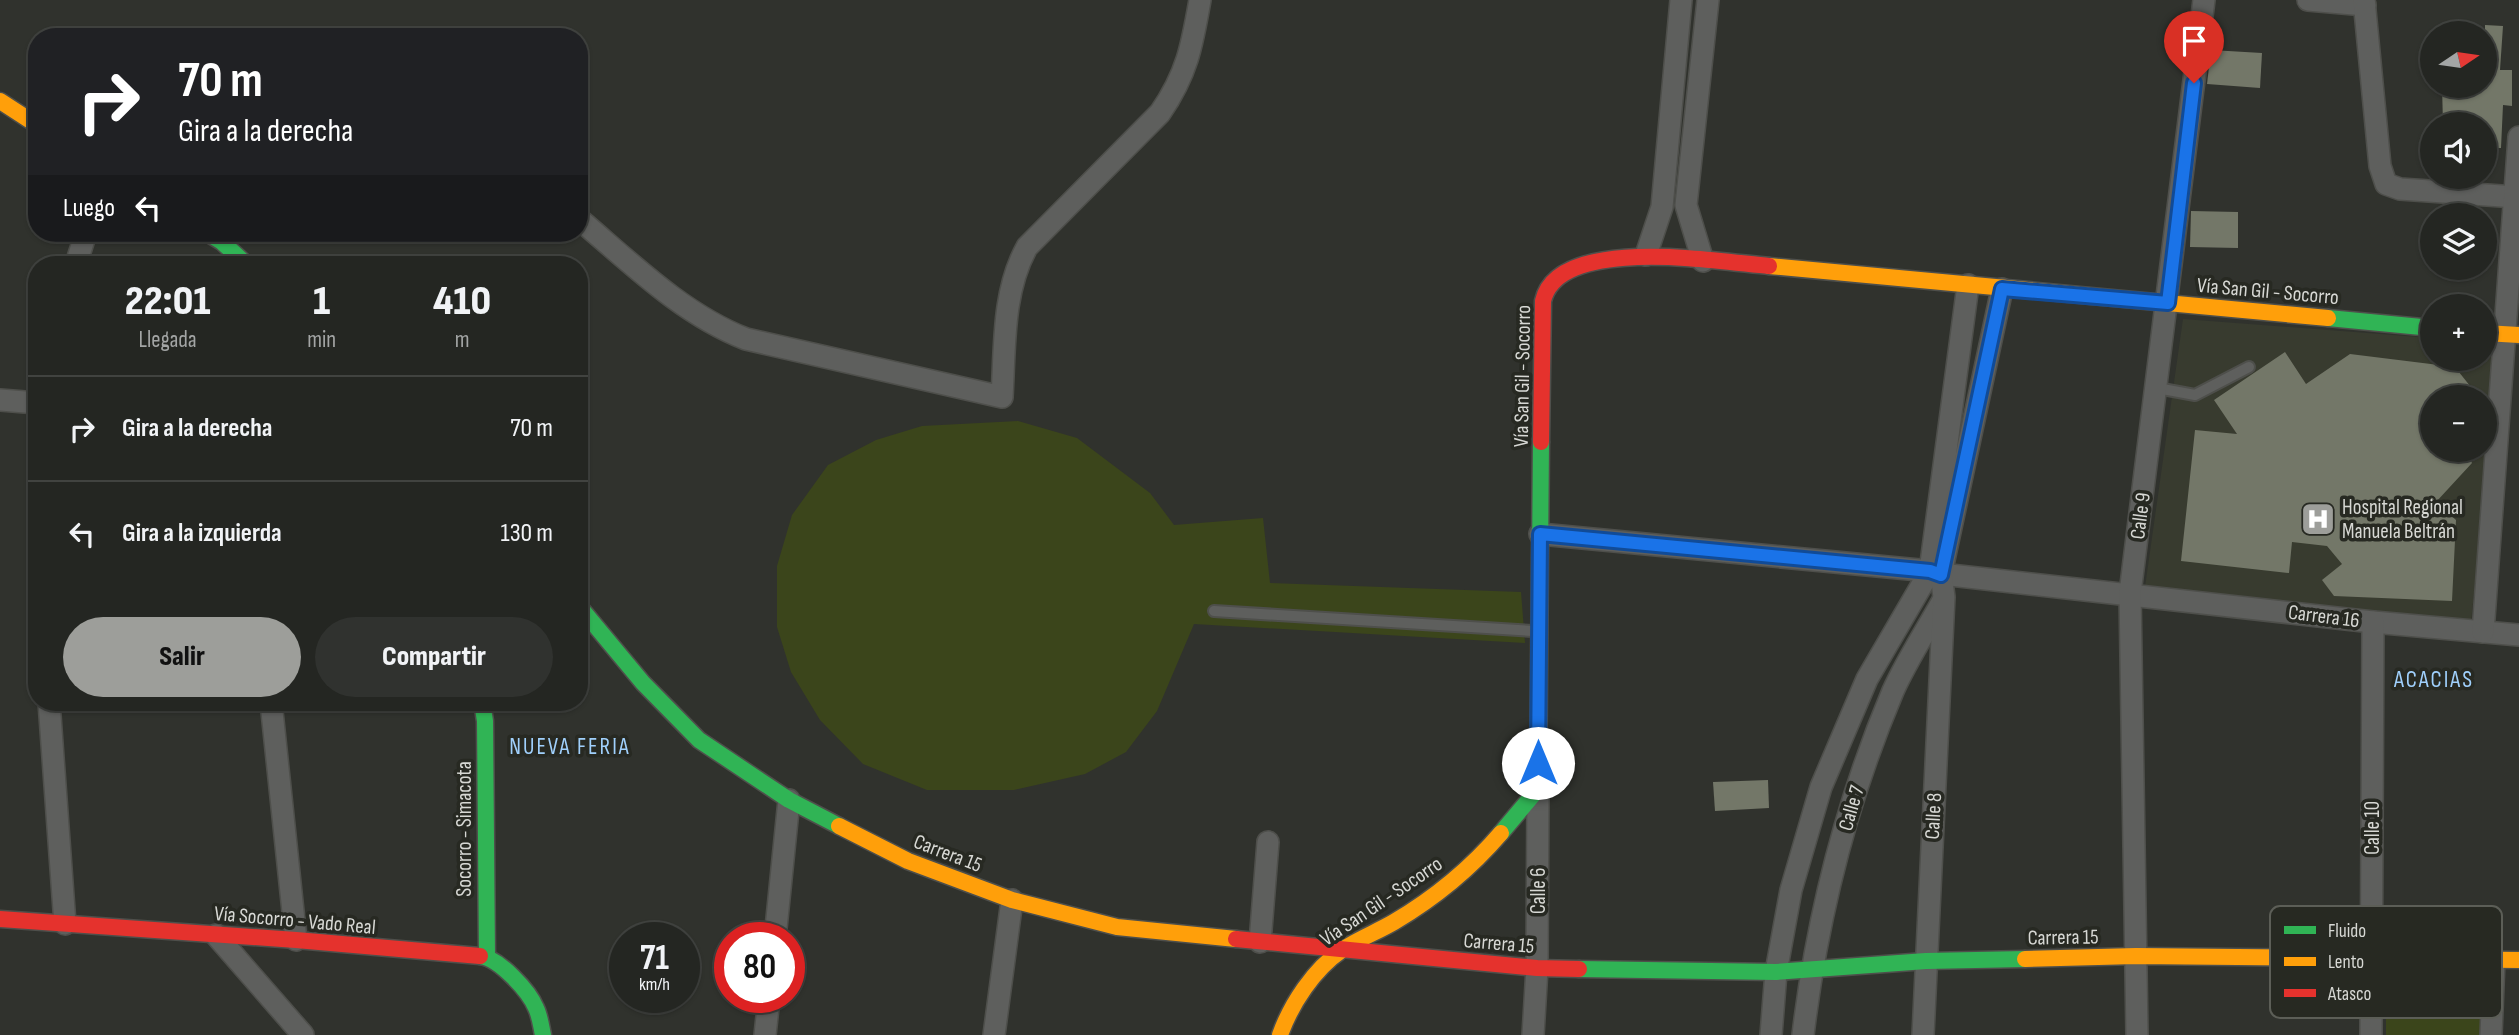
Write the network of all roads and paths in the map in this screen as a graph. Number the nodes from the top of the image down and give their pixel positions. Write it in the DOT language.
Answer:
graph roads {
  1 [pos="1199,0"];
  2 [pos="1681,0"];
  3 [pos="1708,0"];
  4 [pos="2204,0"];
  5 [pos="2308,0"];
  6 [pos="2365,2"];
  7 [pos="0,101"];
  8 [pos="28,119"];
  9 [pos="2519,137"];
  10 [pos="2516,188"];
  11 [pos="588,227"];
  12 [pos="222,242"];
  13 [pos="1646,255"];
  14 [pos="237,256"];
  15 [pos="1703,261"];
  16 [pos="1968,285"];
  17 [pos="2002,289"];
  18 [pos="2168,303"];
  19 [pos="2420,327"];
  20 [pos="2502,334"];
  21 [pos="2249,368"];
  22 [pos="2157,388"];
  23 [pos="0,400"];
  24 [pos="28,402"];
  25 [pos="1540,534"];
  26 [pos="1935,573"];
  27 [pos="2130,593"];
  28 [pos="1944,597"];
  29 [pos="1214,611"];
  30 [pos="588,617"];
  31 [pos="2374,621"];
  32 [pos="1540,632"];
  33 [pos="2483,632"];
  34 [pos="2519,635"];
  35 [pos="50,711"];
  36 [pos="272,711"];
  37 [pos="483,711"];
  38 [pos="1821,787"];
  39 [pos="1538,789"];
  40 [pos="1854,792"];
  41 [pos="789,800"];
  42 [pos="1268,842"];
  43 [pos="1012,900"];
  44 [pos="2371,906"];
  45 [pos="0,919"];
  46 [pos="777,922"];
  47 [pos="65,924"];
  48 [pos="216,934"];
  49 [pos="296,940"];
  50 [pos="1260,942"];
  51 [pos="1341,950"];
  52 [pos="2136,956"];
  53 [pos="487,957"];
  54 [pos="2270,957"];
  55 [pos="1926,961"];
  56 [pos="1537,968"];
  57 [pos="1811,970"];
  58 [pos="1776,972"];
  59 [pos="767,1013"];
  60 [pos="303,1035"];
  61 [pos="543,1035"];
  62 [pos="765,1035"];
  63 [pos="994,1035"];
  64 [pos="1280,1035"];
  65 [pos="1533,1035"];
  66 [pos="1771,1035"];
  67 [pos="1803,1035"];
  68 [pos="1923,1035"];
  69 [pos="2137,1035"];
  1 -- 11 [label="street"];
  2 -- 13 [label="street"];
  3 -- 15 [label="street"];
  4 -- 18 [label="street, Calle 9"];
  5 -- 6 [label="street"];
  6 -- 10 [label="street"];
  7 -- 8 [label="main road"];
  9 -- 10 [label="street"];
  10 -- 20 [label="street"];
  12 -- 14 [label="main road"];
  13 -- 15 [label="main road, Vía San Gil - Socorro"];
  13 -- 25 [label="main road, Vía San Gil - Socorro"];
  15 -- 16 [label="main road, Vía San Gil - Socorro"];
  16 -- 17 [label="main road, Vía San Gil - Socorro"];
  16 -- 26 [label="street"];
  17 -- 18 [label="main road, Vía San Gil - Socorro"];
  17 -- 26 [label="street"];
  18 -- 19 [label="main road, Vía San Gil - Socorro"];
  18 -- 22 [label="street, Calle 9"];
  20 -- 33 [label="street"];
  21 -- 22 [label="lane"];
  22 -- 27 [label="street, Calle 9"];
  23 -- 24 [label="street"];
  25 -- 26 [label="street, Carrera 16"];
  25 -- 32 [label="main road, Vía San Gil - Socorro"];
  26 -- 27 [label="street, Carrera 16"];
  26 -- 28 [label="street, Calle 8"];
  26 -- 38 [label="street"];
  27 -- 31 [label="street, Carrera 16"];
  27 -- 52 [label="street, Calle 9"];
  28 -- 40 [label="street, Calle 7"];
  28 -- 55 [label="street, Calle 8"];
  29 -- 32 [label="lane"];
  30 -- 41 [label="main road, Carrera 15"];
  31 -- 33 [label="street, Carrera 16"];
  31 -- 44 [label="street, Calle 10"];
  32 -- 39 [label="main road, Vía San Gil - Socorro"];
  33 -- 34 [label="street, Carrera 16"];
  35 -- 47 [label="street"];
  36 -- 49 [label="street"];
  37 -- 53 [label="main road, Socorro - Simacota"];
  38 -- 40 [label="street"];
  38 -- 58 [label="street"];
  39 -- 51 [label="main road, Vía San Gil - Socorro"];
  39 -- 56 [label="street, Calle 6"];
  40 -- 57 [label="street, Calle 7"];
  41 -- 43 [label="main road, Carrera 15"];
  41 -- 46 [label="street"];
  42 -- 50 [label="street"];
  43 -- 50 [label="main road, Carrera 15"];
  43 -- 63 [label="street"];
  45 -- 47 [label="main road, Vía Socorro - Vado Real"];
  47 -- 48 [label="main road, Vía Socorro - Vado Real"];
  48 -- 49 [label="main road, Vía Socorro - Vado Real"];
  48 -- 60 [label="street"];
  49 -- 53 [label="main road, Vía Socorro - Vado Real"];
  50 -- 51 [label="main road, Carrera 15"];
  51 -- 56 [label="main road, Carrera 15"];
  51 -- 64 [label="main road, Vía San Gil - Socorro"];
  52 -- 54 [label="main road, Carrera 15"];
  52 -- 55 [label="main road, Carrera 15"];
  52 -- 69 [label="street, Calle 9"];
  53 -- 61 [label="main road"];
  55 -- 57 [label="main road, Carrera 15"];
  55 -- 68 [label="street, Calle 8"];
  56 -- 58 [label="main road, Carrera 15"];
  56 -- 65 [label="street, Calle 6"];
  57 -- 58 [label="main road, Carrera 15"];
  57 -- 67 [label="street, Calle 7"];
  58 -- 66 [label="street"];
  59 -- 62 [label="street"];
}
